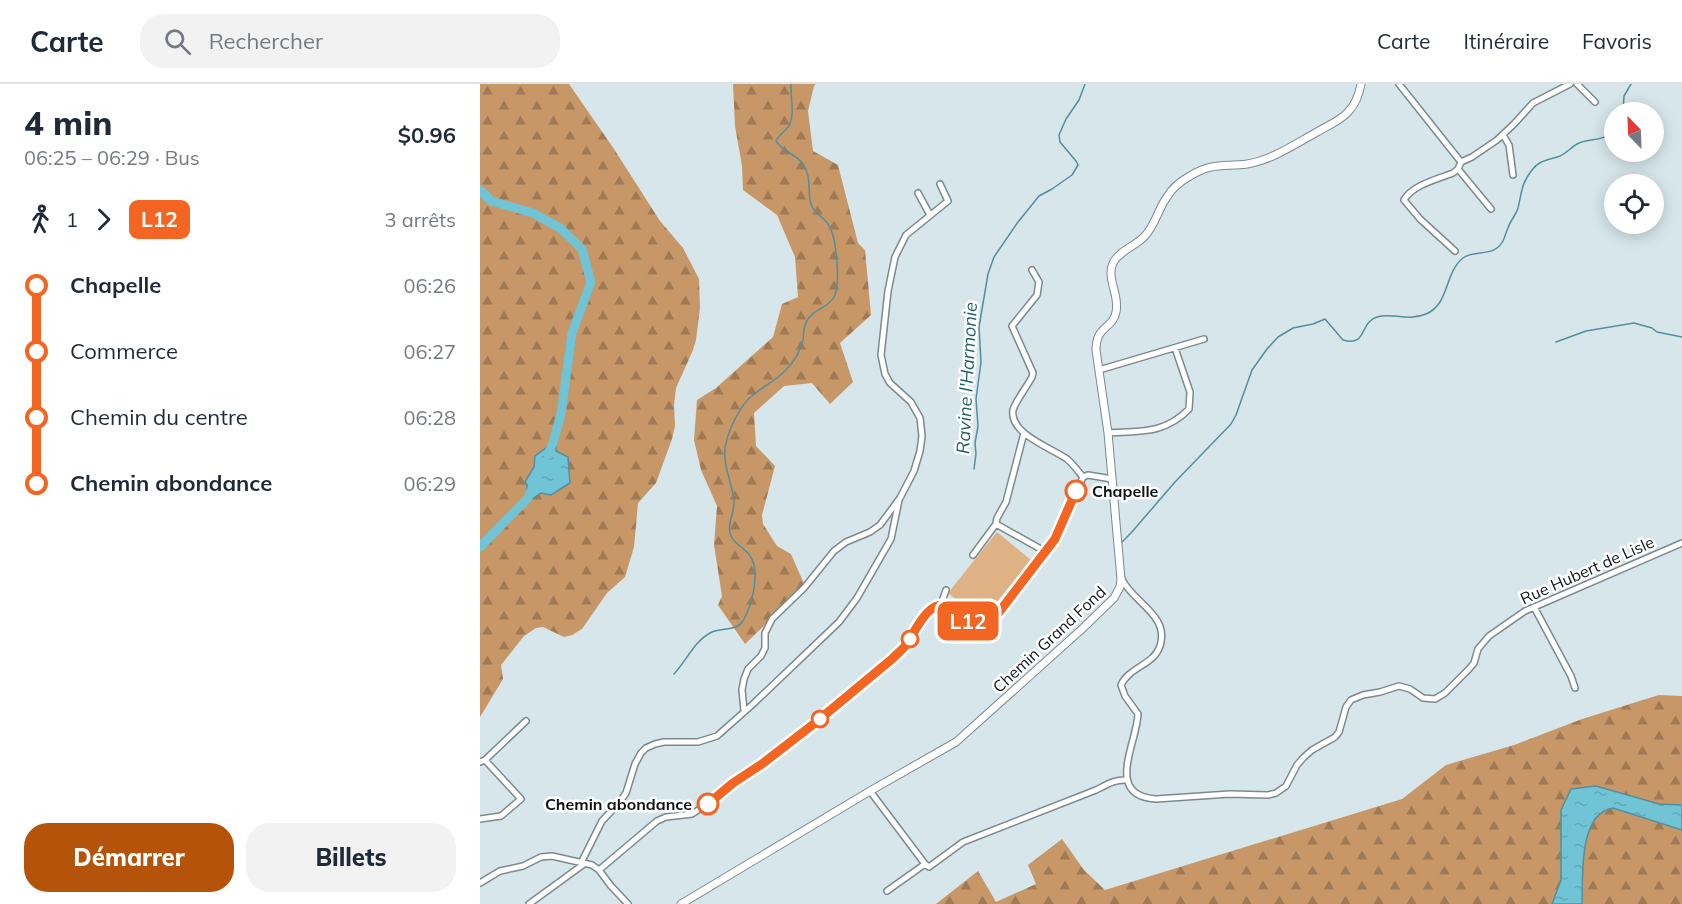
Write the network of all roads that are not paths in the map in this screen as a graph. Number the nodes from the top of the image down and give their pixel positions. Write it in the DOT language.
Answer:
graph roads {
  1 [pos="1361,84"];
  2 [pos="1399,84"];
  3 [pos="1570,84"];
  4 [pos="1577,84"];
  5 [pos="1595,102"];
  6 [pos="1503,135"];
  7 [pos="1461,162"];
  8 [pos="1458,169"];
  9 [pos="1513,176"];
  10 [pos="940,184"];
  11 [pos="918,193"];
  12 [pos="1491,209"];
  13 [pos="930,215"];
  14 [pos="1455,251"];
  15 [pos="1032,270"];
  16 [pos="1204,339"];
  17 [pos="1175,348"];
  18 [pos="1099,370"];
  19 [pos="1024,433"];
  20 [pos="1108,433"];
  21 [pos="1083,477"];
  22 [pos="1112,479"];
  23 [pos="900,498"];
  24 [pos="996,524"];
  25 [pos="1682,543"];
  26 [pos="1046,552"];
  27 [pos="974,555"];
  28 [pos="1121,579"];
  29 [pos="946,590"];
  30 [pos="941,604"];
  31 [pos="1534,607"];
  32 [pos="1575,688"];
  33 [pos="744,711"];
  34 [pos="525,721"];
  35 [pos="482,761"];
  36 [pos="1127,780"];
  37 [pos="870,791"];
  38 [pos="480,819"];
  39 [pos="583,863"];
  40 [pos="925,864"];
  41 [pos="599,870"];
  42 [pos="480,883"];
  43 [pos="886,891"];
  44 [pos="529,904"];
  45 [pos="628,904"];
  46 [pos="681,904"];
  1 -- 18 [label="street, Chemin Grand Fond"];
  2 -- 7 [label="street"];
  3 -- 6 [label="street"];
  4 -- 5 [label="street"];
  6 -- 7 [label="street"];
  6 -- 9 [label="street"];
  7 -- 8 [label="street"];
  8 -- 12 [label="street"];
  8 -- 14 [label="street"];
  10 -- 13 [label="street"];
  11 -- 13 [label="street"];
  13 -- 23 [label="street"];
  15 -- 19 [label="street"];
  16 -- 17 [label="street"];
  17 -- 18 [label="street"];
  17 -- 20 [label="street"];
  18 -- 20 [label="street, Chemin Grand Fond"];
  19 -- 21 [label="street"];
  19 -- 24 [label="street"];
  20 -- 22 [label="street, Chemin Grand Fond"];
  21 -- 22 [label="street"];
  21 -- 26 [label="street"];
  22 -- 28 [label="street, Chemin Grand Fond"];
  23 -- 33 [label="street"];
  23 -- 33 [label="street"];
  24 -- 26 [label="street"];
  24 -- 27 [label="street"];
  25 -- 31 [label="street, Rue Hubert de Lisle"];
  26 -- 30 [label="street"];
  28 -- 36 [label="street"];
  28 -- 37 [label="street, Chemin Grand Fond"];
  29 -- 30 [label="street"];
  30 -- 41 [label="street"];
  31 -- 32 [label="street"];
  31 -- 36 [label="street, Rue Hubert de Lisle"];
  33 -- 39 [label="street"];
  34 -- 35 [label="street"];
  35 -- 38 [label="street"];
  36 -- 40 [label="street"];
  37 -- 40 [label="street"];
  37 -- 46 [label="street, Chemin Grand Fond"];
  39 -- 41 [label="street"];
  39 -- 42 [label="street"];
  39 -- 44 [label="street"];
  40 -- 43 [label="street"];
  41 -- 45 [label="street"];
}
